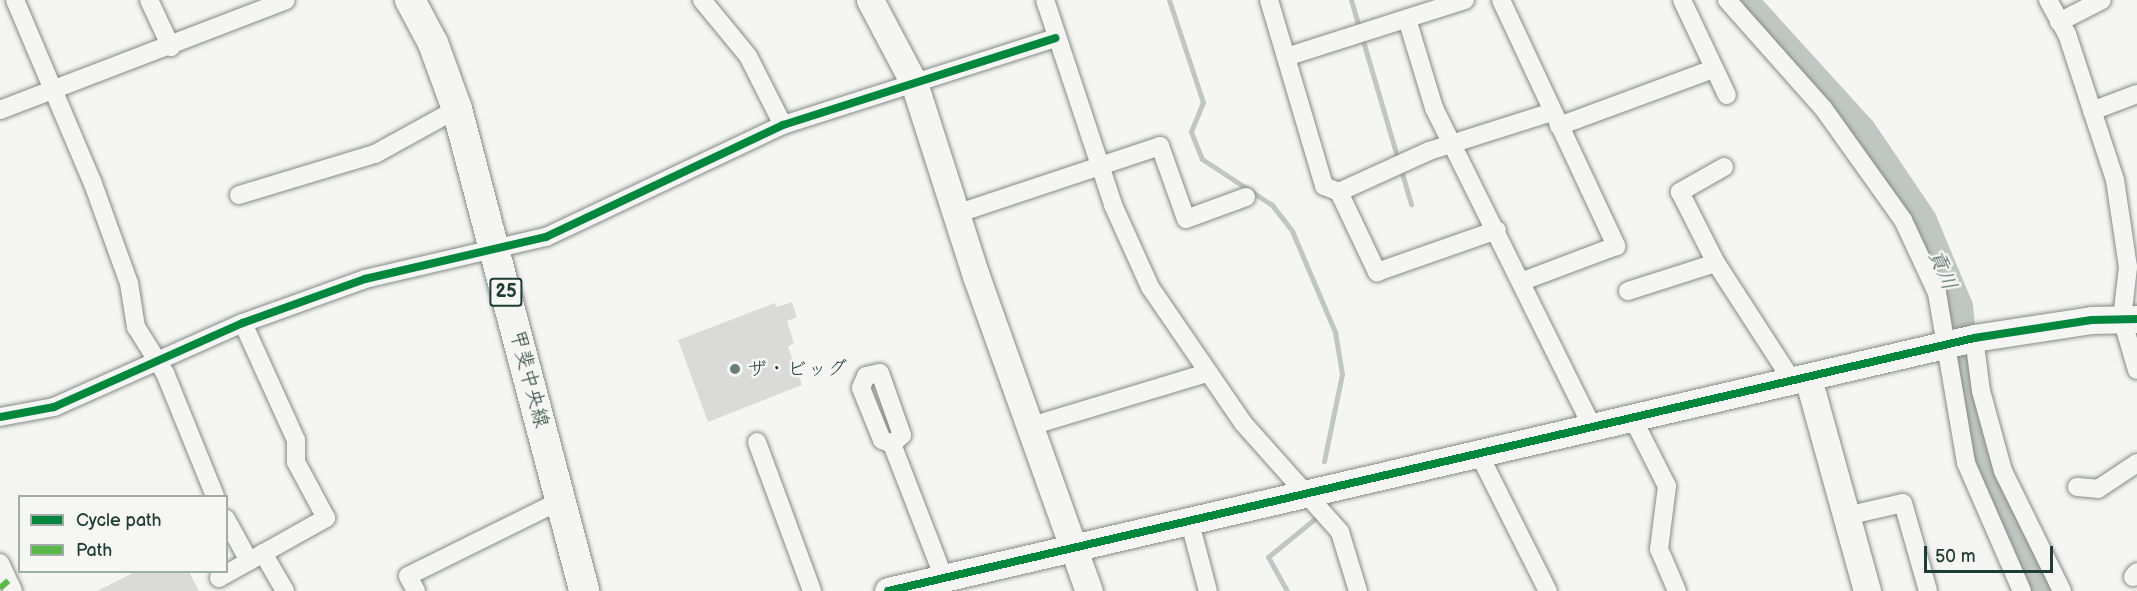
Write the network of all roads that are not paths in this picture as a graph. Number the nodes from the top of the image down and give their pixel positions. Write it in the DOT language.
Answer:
graph roads {
  1 [pos="15,0"];
  2 [pos="149,0"];
  3 [pos="286,0"];
  4 [pos="410,0"];
  5 [pos="702,0"];
  6 [pos="870,0"];
  7 [pos="1045,0"];
  8 [pos="1269,0"];
  9 [pos="1465,0"];
  10 [pos="1501,0"];
  11 [pos="1682,0"];
  12 [pos="1727,0"];
  13 [pos="2048,0"];
  14 [pos="2102,0"];
  15 [pos="1444,3"];
  16 [pos="1407,19"];
  17 [pos="2059,22"];
  18 [pos="1055,38"];
  19 [pos="171,47"];
  20 [pos="1286,57"];
  21 [pos="1713,69"];
  22 [pos="915,83"];
  23 [pos="53,92"];
  24 [pos="2137,94"];
  25 [pos="1727,95"];
  26 [pos="457,109"];
  27 [pos="0,110"];
  28 [pos="2092,111"];
  29 [pos="1555,119"];
  30 [pos="783,124"];
  31 [pos="1451,145"];
  32 [pos="1099,165"];
  33 [pos="1724,167"];
  34 [pos="1339,192"];
  35 [pos="239,195"];
  36 [pos="1246,197"];
  37 [pos="959,213"];
  38 [pos="1497,230"];
  39 [pos="495,249"];
  40 [pos="1716,263"];
  41 [pos="1522,281"];
  42 [pos="1628,291"];
  43 [pos="2129,319"];
  44 [pos="243,323"];
  45 [pos="1974,338"];
  46 [pos="1944,345"];
  47 [pos="153,360"];
  48 [pos="2137,370"];
  49 [pos="1207,373"];
  50 [pos="1801,380"];
  51 [pos="0,417"];
  52 [pos="1634,421"];
  53 [pos="1031,426"];
  54 [pos="1594,430"];
  55 [pos="757,442"];
  56 [pos="892,444"];
  57 [pos="1480,456"];
  58 [pos="2137,463"];
  59 [pos="2077,487"];
  60 [pos="215,495"];
  61 [pos="1311,495"];
  62 [pos="562,500"];
  63 [pos="1846,516"];
  64 [pos="228,522"];
  65 [pos="1190,523"];
  66 [pos="1074,550"];
  67 [pos="256,557"];
  68 [pos="0,563"];
  69 [pos="228,573"];
  70 [pos="228,573"];
  71 [pos="219,578"];
  72 [pos="951,582"];
  73 [pos="1866,590"];
  74 [pos="13,591"];
  75 [pos="285,591"];
  76 [pos="416,591"];
  77 [pos="584,591"];
  78 [pos="812,591"];
  79 [pos="888,591"];
  80 [pos="1089,591"];
  81 [pos="1208,591"];
  82 [pos="1358,591"];
  83 [pos="1548,591"];
  84 [pos="1677,591"];
  85 [pos="1928,591"];
  86 [pos="2022,591"];
  87 [pos="2062,591"];
  1 -- 23 [label="street"];
  2 -- 19 [label="street"];
  3 -- 19 [label="street"];
  4 -- 26 [label="main road, 甲斐中央線 / 25"];
  5 -- 30 [label="street"];
  6 -- 22 [label="street"];
  7 -- 18 [label="street"];
  8 -- 20 [label="street"];
  9 -- 15 [label="street"];
  10 -- 29 [label="street"];
  11 -- 21 [label="street"];
  12 -- 46 [label="street"];
  13 -- 17 [label="street"];
  14 -- 17 [label="street"];
  15 -- 16 [label="street"];
  16 -- 20 [label="street"];
  16 -- 31 [label="street"];
  17 -- 28 [label="street"];
  18 -- 22 [label="street"];
  18 -- 32 [label="street"];
  19 -- 23 [label="street"];
  20 -- 34 [label="street"];
  21 -- 25 [label="street"];
  21 -- 29 [label="street"];
  22 -- 30 [label="street"];
  22 -- 37 [label="street"];
  23 -- 27 [label="street"];
  23 -- 47 [label="street"];
  24 -- 28 [label="street"];
  26 -- 35 [label="street"];
  26 -- 39 [label="main road, 甲斐中央線 / 25"];
  28 -- 43 [label="street"];
  29 -- 31 [label="street"];
  29 -- 41 [label="street"];
  30 -- 39 [label="street"];
  31 -- 34 [label="street"];
  31 -- 38 [label="street"];
  32 -- 36 [label="street"];
  32 -- 37 [label="street"];
  32 -- 49 [label="street"];
  33 -- 40 [label="street"];
  34 -- 38 [label="street"];
  37 -- 53 [label="street"];
  38 -- 41 [label="street"];
  39 -- 44 [label="street"];
  39 -- 62 [label="main road, 甲斐中央線 / 25"];
  40 -- 42 [label="street"];
  40 -- 50 [label="street"];
  41 -- 54 [label="street"];
  43 -- 45 [label="street"];
  43 -- 48 [label="street"];
  44 -- 47 [label="street"];
  44 -- 67 [label="street"];
  45 -- 46 [label="street"];
  45 -- 87 [label="street"];
  46 -- 50 [label="street"];
  46 -- 86 [label="street"];
  47 -- 51 [label="street"];
  47 -- 60 [label="street"];
  49 -- 53 [label="street"];
  49 -- 61 [label="street"];
  50 -- 52 [label="street"];
  50 -- 63 [label="street"];
  52 -- 54 [label="street"];
  52 -- 84 [label="street"];
  53 -- 66 [label="street"];
  54 -- 57 [label="street"];
  55 -- 78 [label="street"];
  56 -- 72 [label="street"];
  57 -- 61 [label="street"];
  57 -- 83 [label="street"];
  58 -- 59 [label="street"];
  61 -- 65 [label="street"];
  61 -- 82 [label="street"];
  62 -- 76 [label="street"];
  62 -- 77 [label="main road, 甲斐中央線 / 25"];
  63 -- 73 [label="street"];
  63 -- 85 [label="street"];
  64 -- 67 [label="street"];
  65 -- 66 [label="street"];
  65 -- 81 [label="street"];
  66 -- 72 [label="street"];
  66 -- 80 [label="street"];
  67 -- 70 [label="street"];
  67 -- 75 [label="street"];
  68 -- 74 [label="street"];
  69 -- 71 [label="street"];
  72 -- 79 [label="street"];
}
